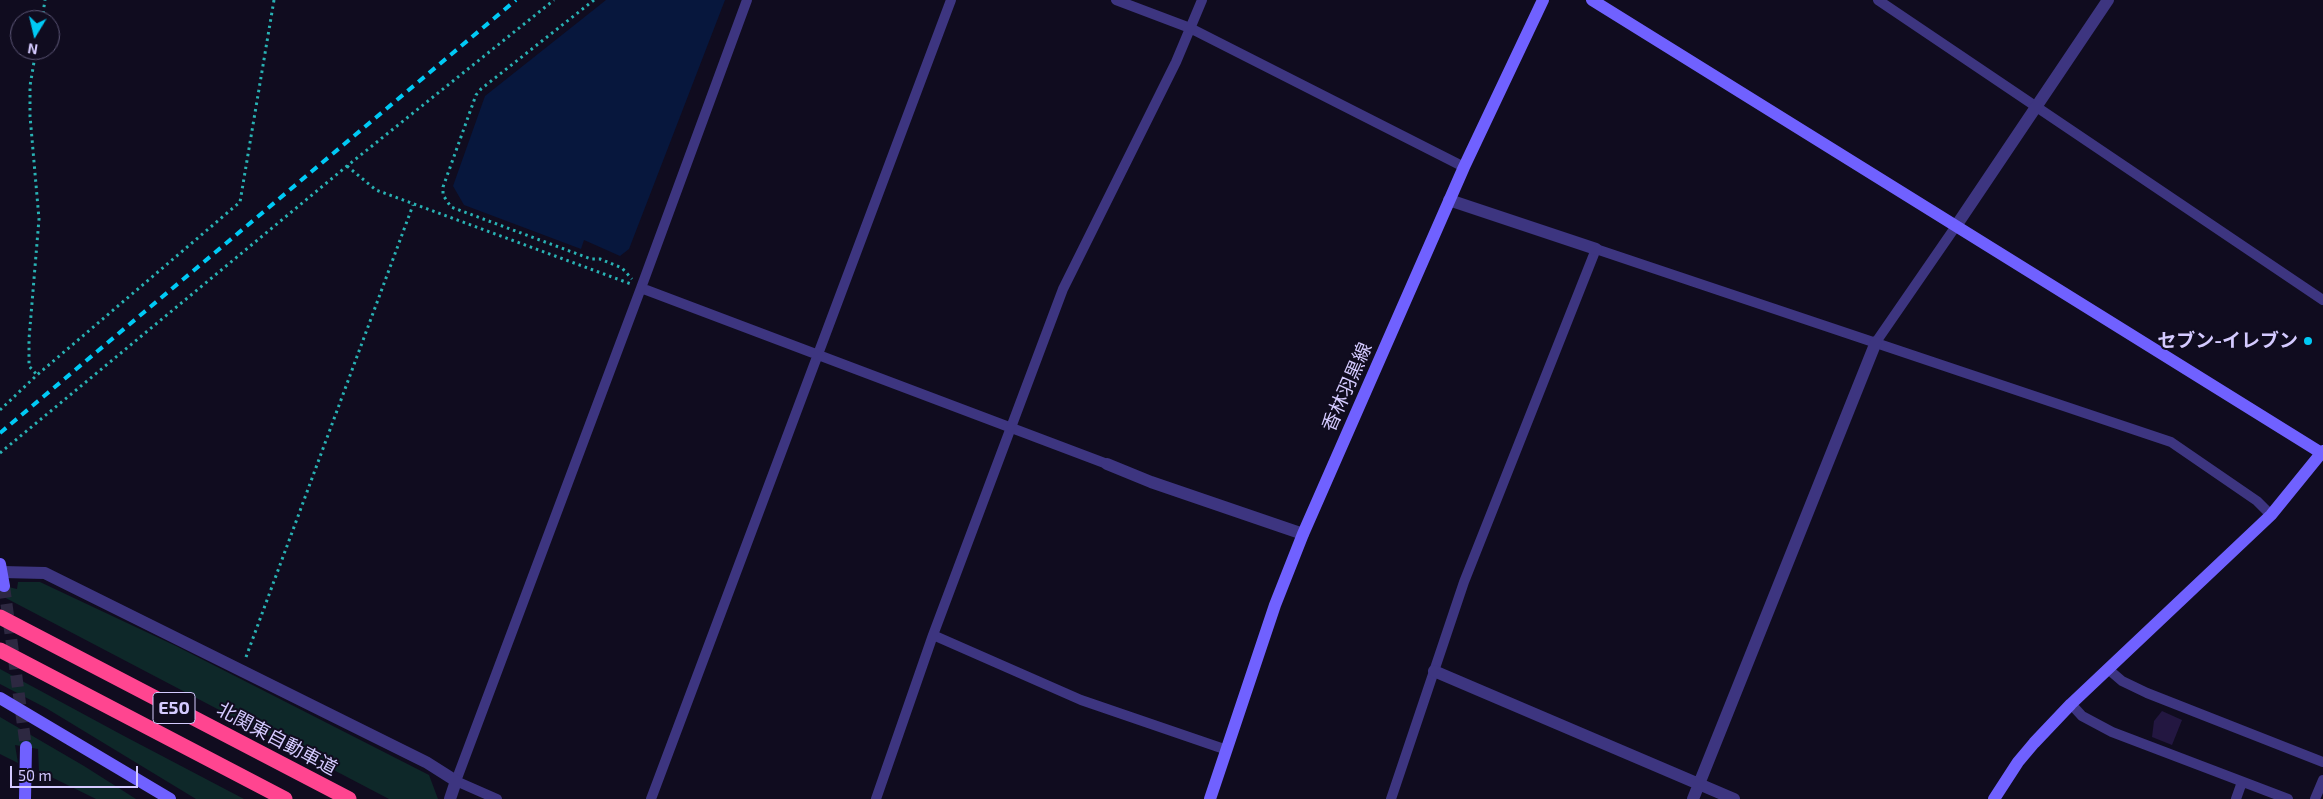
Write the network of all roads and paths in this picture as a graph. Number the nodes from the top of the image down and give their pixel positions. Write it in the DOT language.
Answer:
graph roads {
  1 [pos="274,0"];
  2 [pos="554,0"];
  3 [pos="594,0"];
  4 [pos="746,0"];
  5 [pos="952,0"];
  6 [pos="1116,0"];
  7 [pos="1202,0"];
  8 [pos="1543,0"];
  9 [pos="1592,0"];
  10 [pos="1878,0"];
  11 [pos="2108,0"];
  12 [pos="1190,28"];
  13 [pos="34,60"];
  14 [pos="2036,106"];
  15 [pos="347,166"];
  16 [pos="1464,167"];
  17 [pos="1449,200"];
  18 [pos="413,205"];
  19 [pos="1956,226"];
  20 [pos="1596,249"];
  21 [pos="641,288"];
  22 [pos="2323,300"];
  23 [pos="1876,342"];
  24 [pos="819,356"];
  25 [pos="37,375"];
  26 [pos="0,410"];
  27 [pos="1010,427"];
  28 [pos="0,453"];
  29 [pos="2322,453"];
  30 [pos="1107,464"];
  31 [pos="2271,515"];
  32 [pos="1303,534"];
  33 [pos="1,568"];
  34 [pos="4,586"];
  35 [pos="0,616"];
  36 [pos="933,635"];
  37 [pos="0,650"];
  38 [pos="2108,668"];
  39 [pos="242,670"];
  40 [pos="1434,671"];
  41 [pos="0,698"];
  42 [pos="2071,704"];
  43 [pos="26,747"];
  44 [pos="1227,750"];
  45 [pos="2323,762"];
  46 [pos="2323,780"];
  47 [pos="456,781"];
  48 [pos="2242,782"];
  49 [pos="1698,785"];
  50 [pos="25,799"];
  51 [pos="170,799"];
  52 [pos="285,799"];
  53 [pos="349,799"];
  54 [pos="450,799"];
  55 [pos="498,799"];
  56 [pos="651,799"];
  57 [pos="876,799"];
  58 [pos="1210,799"];
  59 [pos="1391,799"];
  60 [pos="1693,799"];
  61 [pos="1734,799"];
  62 [pos="1994,799"];
  63 [pos="2236,799"];
  64 [pos="2288,799"];
  65 [pos="2315,799"];
  1 -- 25 [label="path"];
  2 -- 15 [label="path"];
  3 -- 21 [label="path"];
  4 -- 21 [label="lane"];
  5 -- 24 [label="lane"];
  6 -- 12 [label="lane"];
  7 -- 12 [label="lane"];
  8 -- 16 [label="street, 香林羽黒線"];
  9 -- 19 [label="street"];
  10 -- 14 [label="lane"];
  11 -- 14 [label="street"];
  12 -- 16 [label="lane"];
  12 -- 27 [label="lane"];
  13 -- 25 [label="path"];
  14 -- 19 [label="street"];
  14 -- 22 [label="lane"];
  15 -- 18 [label="path"];
  15 -- 28 [label="path"];
  16 -- 17 [label="street, 香林羽黒線"];
  17 -- 20 [label="street"];
  17 -- 32 [label="street, 香林羽黒線"];
  18 -- 21 [label="path"];
  18 -- 39 [label="path"];
  19 -- 23 [label="lane"];
  19 -- 29 [label="street"];
  20 -- 23 [label="lane"];
  20 -- 40 [label="lane"];
  21 -- 24 [label="lane"];
  21 -- 47 [label="lane"];
  23 -- 31 [label="lane"];
  23 -- 49 [label="street"];
  24 -- 27 [label="lane"];
  24 -- 56 [label="lane"];
  25 -- 26 [label="path"];
  27 -- 30 [label="lane"];
  27 -- 36 [label="lane"];
  29 -- 31 [label="street"];
  30 -- 32 [label="street"];
  31 -- 38 [label="street"];
  32 -- 44 [label="street, 香林羽黒線"];
  33 -- 34 [label="street"];
  33 -- 39 [label="street"];
  35 -- 53 [label="highway, 北関東自動車道 / E50"];
  36 -- 44 [label="lane"];
  36 -- 57 [label="lane"];
  37 -- 52 [label="highway, E50"];
  38 -- 42 [label="street"];
  38 -- 45 [label="lane"];
  39 -- 47 [label="street"];
  40 -- 49 [label="street"];
  40 -- 59 [label="lane"];
  41 -- 51 [label="street"];
  42 -- 48 [label="lane"];
  42 -- 62 [label="street"];
  43 -- 50 [label="street"];
  44 -- 58 [label="street, 香林羽黒線"];
  46 -- 65 [label="lane"];
  47 -- 54 [label="street"];
  47 -- 55 [label="lane"];
  48 -- 63 [label="lane"];
  48 -- 64 [label="lane"];
  49 -- 60 [label="street"];
  49 -- 61 [label="street"];
}
